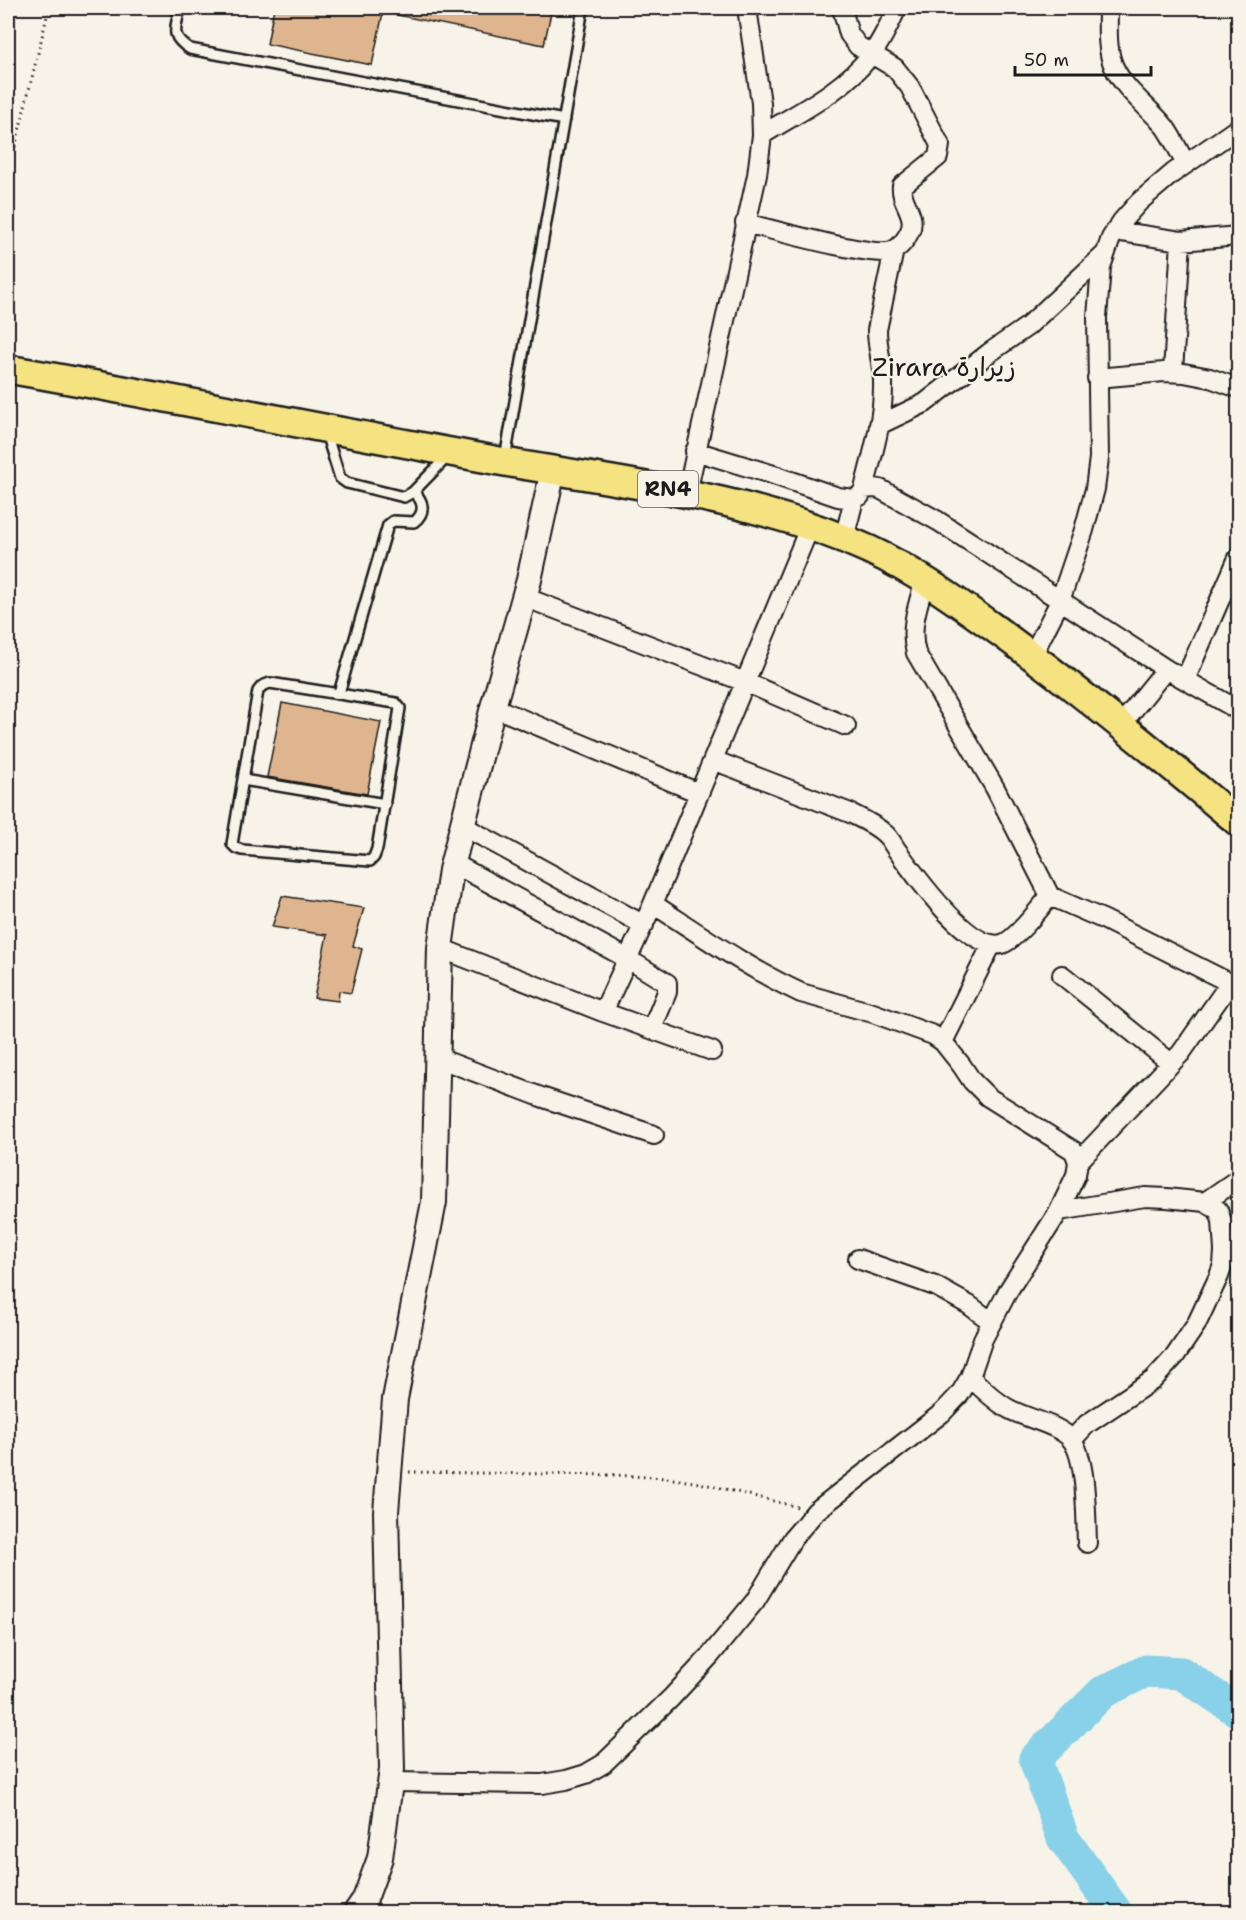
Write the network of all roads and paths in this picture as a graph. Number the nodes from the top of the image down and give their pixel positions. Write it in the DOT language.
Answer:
graph roads {
  1 [pos="49,8"];
  2 [pos="180,8"];
  3 [pos="583,8"];
  4 [pos="747,8"];
  5 [pos="842,8"];
  6 [pos="897,8"];
  7 [pos="1108,8"];
  8 [pos="872,55"];
  9 [pos="564,120"];
  10 [pos="1239,128"];
  11 [pos="762,135"];
  12 [pos="1186,164"];
  13 [pos="8,176"];
  14 [pos="745,222"];
  15 [pos="1115,231"];
  16 [pos="1239,236"];
  17 [pos="1181,241"];
  18 [pos="894,250"];
  19 [pos="1105,254"];
  20 [pos="8,369"];
  21 [pos="1173,372"];
  22 [pos="1097,378"];
  23 [pos="1239,388"];
  24 [pos="879,425"];
  25 [pos="325,428"];
  26 [pos="452,452"];
  27 [pos="695,452"];
  28 [pos="505,462"];
  29 [pos="553,470"];
  30 [pos="413,492"];
  31 [pos="687,493"];
  32 [pos="859,494"];
  33 [pos="810,526"];
  34 [pos="844,539"];
  35 [pos="1239,558"];
  36 [pos="925,580"];
  37 [pos="524,597"];
  38 [pos="1060,601"];
  39 [pos="1032,656"];
  40 [pos="1166,669"];
  41 [pos="1185,680"];
  42 [pos="745,682"];
  43 [pos="339,693"];
  44 [pos="493,707"];
  45 [pos="1239,710"];
  46 [pos="1121,725"];
  47 [pos="846,726"];
  48 [pos="713,760"];
  49 [pos="243,780"];
  50 [pos="699,793"];
  51 [pos="385,804"];
  52 [pos="1239,822"];
  53 [pos="463,826"];
  54 [pos="453,863"];
  55 [pos="1050,896"];
  56 [pos="653,904"];
  57 [pos="644,925"];
  58 [pos="992,944"];
  59 [pos="440,948"];
  60 [pos="628,959"];
  61 [pos="1062,975"];
  62 [pos="1234,985"];
  63 [pos="603,1012"];
  64 [pos="652,1029"];
  65 [pos="943,1042"];
  66 [pos="712,1051"];
  67 [pos="438,1058"];
  68 [pos="1172,1063"];
  69 [pos="654,1135"];
  70 [pos="1078,1162"];
  71 [pos="1239,1179"];
  72 [pos="1205,1202"];
  73 [pos="1059,1211"];
  74 [pos="858,1259"];
  75 [pos="992,1322"];
  76 [pos="969,1377"];
  77 [pos="1072,1440"];
  78 [pos="389,1471"];
  79 [pos="816,1511"];
  80 [pos="1088,1544"];
  81 [pos="390,1782"];
  82 [pos="356,1912"];
  1 -- 13 [label="path"];
  2 -- 9 [label="lane"];
  3 -- 9 [label="lane"];
  4 -- 11 [label="street"];
  5 -- 8 [label="street"];
  6 -- 8 [label="street"];
  7 -- 12 [label="street"];
  8 -- 11 [label="street"];
  8 -- 18 [label="street"];
  9 -- 28 [label="lane"];
  10 -- 12 [label="street"];
  11 -- 14 [label="street"];
  12 -- 15 [label="street"];
  14 -- 18 [label="street"];
  14 -- 27 [label="street"];
  15 -- 17 [label="street"];
  15 -- 19 [label="street"];
  16 -- 17 [label="street"];
  17 -- 21 [label="street"];
  18 -- 24 [label="street"];
  19 -- 22 [label="street"];
  19 -- 24 [label="street"];
  20 -- 25 [label="main road, RN4"];
  21 -- 22 [label="street"];
  21 -- 23 [label="street"];
  22 -- 38 [label="street"];
  24 -- 32 [label="street"];
  25 -- 26 [label="main road, RN4"];
  25 -- 30 [label="lane"];
  26 -- 28 [label="main road, RN4"];
  26 -- 30 [label="lane"];
  27 -- 31 [label="street"];
  27 -- 32 [label="street"];
  28 -- 29 [label="main road, RN4"];
  29 -- 31 [label="main road, RN4"];
  29 -- 37 [label="street"];
  30 -- 43 [label="lane"];
  31 -- 33 [label="main road, RN4"];
  32 -- 34 [label="street"];
  32 -- 38 [label="street"];
  33 -- 34 [label="main road, RN4"];
  33 -- 42 [label="street"];
  34 -- 36 [label="main road, RN4"];
  35 -- 41 [label="street"];
  36 -- 39 [label="main road, RN4"];
  36 -- 55 [label="street"];
  37 -- 42 [label="street"];
  37 -- 44 [label="street"];
  38 -- 39 [label="street"];
  38 -- 40 [label="street"];
  39 -- 46 [label="main road, RN4"];
  40 -- 41 [label="street"];
  40 -- 46 [label="street"];
  41 -- 45 [label="street"];
  42 -- 47 [label="street"];
  42 -- 48 [label="street"];
  43 -- 49 [label="lane"];
  43 -- 51 [label="lane"];
  44 -- 50 [label="street"];
  44 -- 53 [label="street"];
  46 -- 52 [label="main road, RN4"];
  48 -- 50 [label="street"];
  48 -- 58 [label="street"];
  49 -- 51 [label="lane"];
  49 -- 51 [label="lane"];
  50 -- 56 [label="street"];
  53 -- 54 [label="street"];
  53 -- 57 [label="street"];
  54 -- 59 [label="street"];
  54 -- 60 [label="street"];
  55 -- 58 [label="street"];
  55 -- 62 [label="street"];
  56 -- 57 [label="street"];
  56 -- 65 [label="street"];
  57 -- 60 [label="street"];
  58 -- 65 [label="street"];
  59 -- 63 [label="street"];
  59 -- 67 [label="street"];
  60 -- 63 [label="street"];
  60 -- 64 [label="street"];
  61 -- 68 [label="street"];
  62 -- 68 [label="street"];
  63 -- 64 [label="street"];
  64 -- 66 [label="street"];
  65 -- 70 [label="street"];
  67 -- 69 [label="street"];
  67 -- 78 [label="street"];
  68 -- 70 [label="street"];
  70 -- 73 [label="street"];
  71 -- 72 [label="street"];
  72 -- 73 [label="street"];
  72 -- 77 [label="street"];
  73 -- 75 [label="street"];
  74 -- 75 [label="street"];
  75 -- 76 [label="street"];
  76 -- 77 [label="street"];
  76 -- 79 [label="street"];
  77 -- 80 [label="street"];
  78 -- 79 [label="path"];
  78 -- 81 [label="street"];
  79 -- 81 [label="street"];
  81 -- 82 [label="street"];
}
